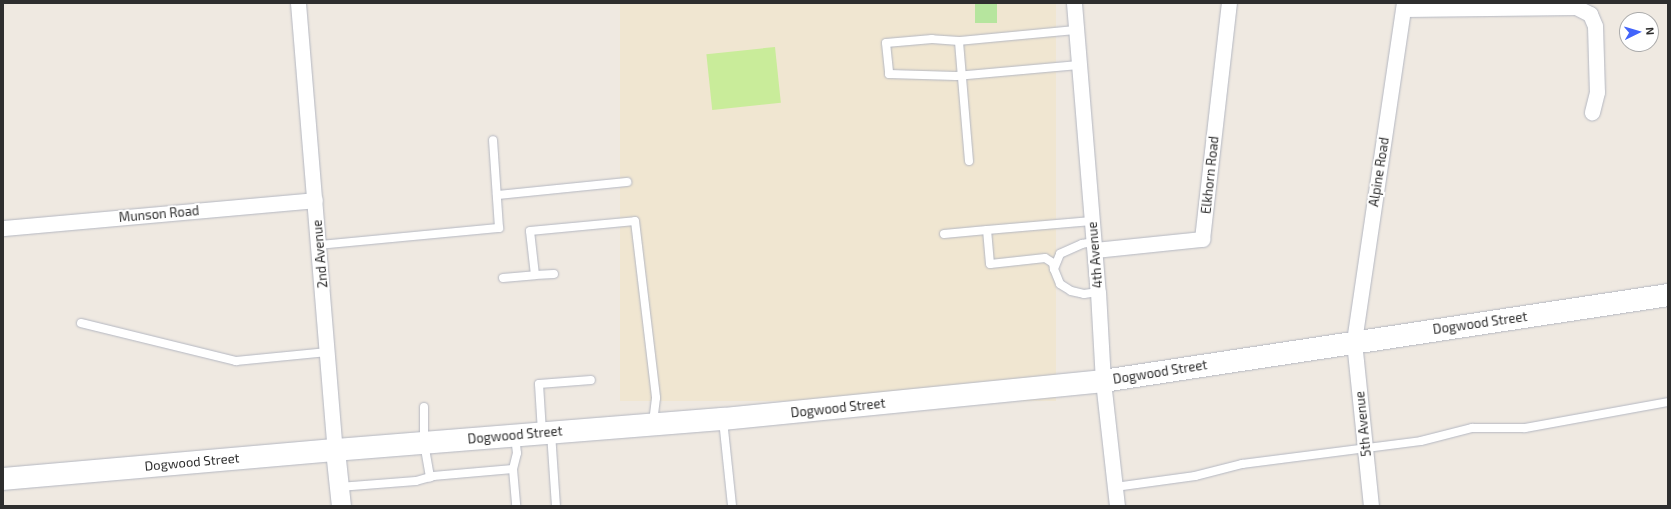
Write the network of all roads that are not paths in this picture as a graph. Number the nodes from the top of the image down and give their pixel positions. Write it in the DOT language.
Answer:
graph roads {
  1 [pos="298,3"];
  2 [pos="1074,3"];
  3 [pos="1229,3"];
  4 [pos="1404,6"];
  5 [pos="1076,30"];
  6 [pos="959,41"];
  7 [pos="1079,65"];
  8 [pos="962,75"];
  9 [pos="1592,112"];
  10 [pos="493,140"];
  11 [pos="969,161"];
  12 [pos="627,182"];
  13 [pos="497,195"];
  14 [pos="315,200"];
  15 [pos="1092,221"];
  16 [pos="3,228"];
  17 [pos="987,230"];
  18 [pos="944,234"];
  19 [pos="319,245"];
  20 [pos="1094,246"];
  21 [pos="1054,269"];
  22 [pos="554,274"];
  23 [pos="535,276"];
  24 [pos="503,278"];
  25 [pos="1098,292"];
  26 [pos="1668,295"];
  27 [pos="80,323"];
  28 [pos="1354,341"];
  29 [pos="328,352"];
  30 [pos="591,380"];
  31 [pos="1103,381"];
  32 [pos="1668,402"];
  33 [pos="424,406"];
  34 [pos="723,419"];
  35 [pos="653,424"];
  36 [pos="547,433"];
  37 [pos="515,436"];
  38 [pos="424,443"];
  39 [pos="1366,447"];
  40 [pos="335,450"];
  41 [pos="513,469"];
  42 [pos="430,477"];
  43 [pos="3,479"];
  44 [pos="1115,487"];
  45 [pos="340,497"];
  46 [pos="732,505"];
  47 [pos="516,506"];
  48 [pos="556,506"];
  49 [pos="1117,506"];
  50 [pos="1370,506"];
  1 -- 14 [label="street, 2nd Avenue"];
  2 -- 5 [label="street, 4th Avenue"];
  3 -- 20 [label="street, Elkhorn Road"];
  4 -- 9 [label="street"];
  4 -- 28 [label="street, Alpine Road"];
  5 -- 6 [label="lane"];
  5 -- 7 [label="street, 4th Avenue"];
  6 -- 8 [label="lane"];
  6 -- 8 [label="lane"];
  7 -- 8 [label="lane"];
  7 -- 15 [label="street, 4th Avenue"];
  8 -- 11 [label="lane"];
  10 -- 13 [label="lane"];
  12 -- 13 [label="lane"];
  13 -- 19 [label="lane"];
  14 -- 16 [label="street, Munson Road"];
  14 -- 19 [label="street, 2nd Avenue"];
  15 -- 17 [label="lane"];
  15 -- 20 [label="street, 4th Avenue"];
  17 -- 18 [label="lane"];
  17 -- 21 [label="lane"];
  19 -- 29 [label="street, 2nd Avenue"];
  20 -- 21 [label="lane"];
  20 -- 25 [label="street, 4th Avenue"];
  21 -- 25 [label="lane"];
  22 -- 23 [label="lane"];
  23 -- 24 [label="lane"];
  23 -- 35 [label="lane"];
  25 -- 31 [label="street, 4th Avenue"];
  26 -- 28 [label="main road, Dogwood Street"];
  27 -- 29 [label="lane"];
  28 -- 31 [label="main road, Dogwood Street"];
  28 -- 39 [label="street, 5th Avenue"];
  29 -- 40 [label="street, 2nd Avenue"];
  30 -- 36 [label="lane"];
  31 -- 34 [label="main road, Dogwood Street"];
  31 -- 44 [label="street, 4th Avenue"];
  32 -- 39 [label="lane"];
  33 -- 38 [label="lane"];
  34 -- 35 [label="main road, Dogwood Street"];
  34 -- 46 [label="lane"];
  35 -- 36 [label="main road, Dogwood Street"];
  36 -- 37 [label="main road, Dogwood Street"];
  36 -- 48 [label="lane"];
  37 -- 38 [label="main road, Dogwood Street"];
  37 -- 41 [label="lane"];
  38 -- 40 [label="main road, Dogwood Street"];
  38 -- 42 [label="lane"];
  39 -- 44 [label="lane"];
  39 -- 50 [label="street, 5th Avenue"];
  40 -- 43 [label="main road, Dogwood Street"];
  40 -- 45 [label="street, 2nd Avenue"];
  41 -- 42 [label="lane"];
  41 -- 47 [label="lane"];
  42 -- 45 [label="lane"];
  44 -- 49 [label="street, 4th Avenue"];
}
